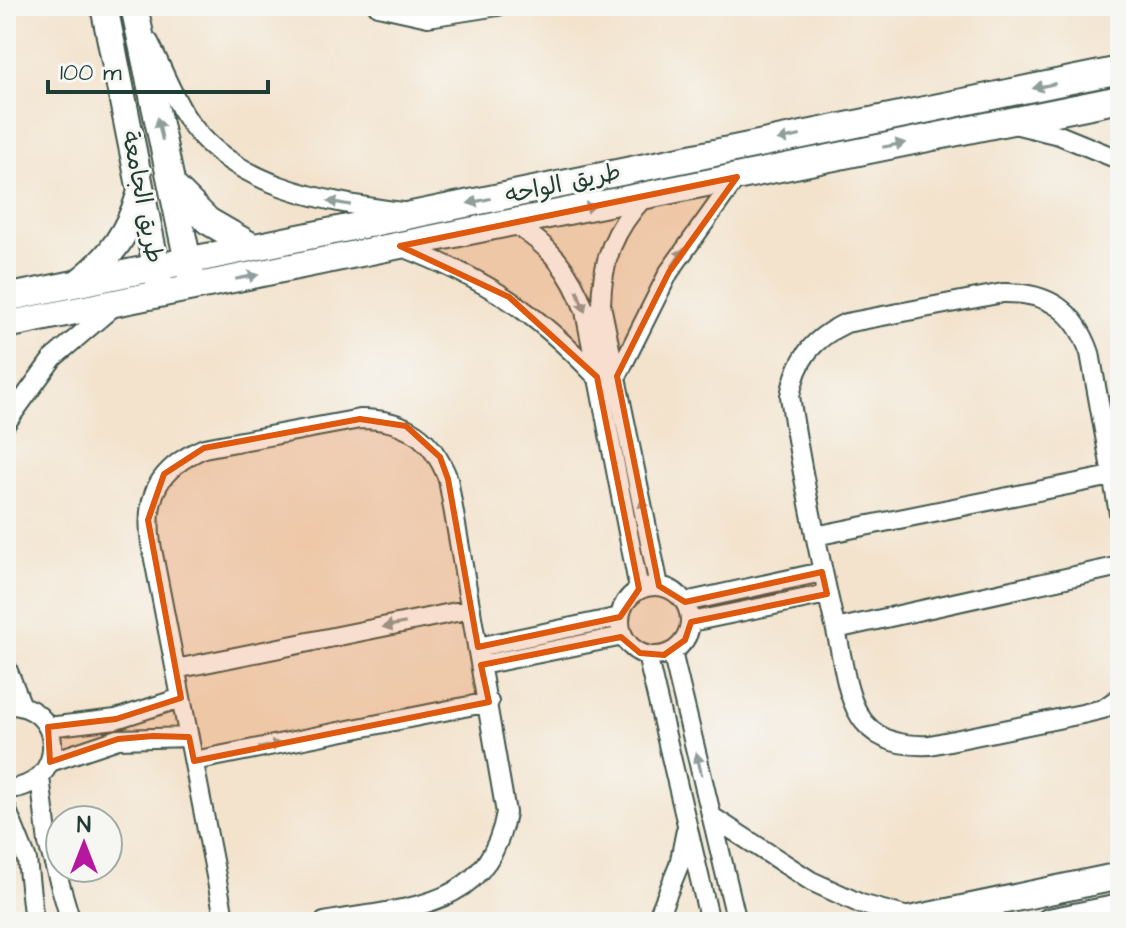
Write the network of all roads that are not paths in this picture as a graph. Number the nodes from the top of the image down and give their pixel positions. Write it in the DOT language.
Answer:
graph roads {
  1 [pos="104,6"];
  2 [pos="378,6"];
  3 [pos="498,6"];
  4 [pos="135,10"];
  5 [pos="1120,70"];
  6 [pos="1120,99"];
  7 [pos="1007,122"];
  8 [pos="1120,160"];
  9 [pos="737,177"];
  10 [pos="172,185"];
  11 [pos="141,192"];
  12 [pos="645,196"];
  13 [pos="416,214"];
  14 [pos="513,223"];
  15 [pos="400,246"];
  16 [pos="253,247"];
  17 [pos="187,260"];
  18 [pos="156,267"];
  19 [pos="78,283"];
  20 [pos="193,287"];
  21 [pos="162,294"];
  22 [pos="6,298"];
  23 [pos="119,302"];
  24 [pos="6,325"];
  25 [pos="617,376"];
  26 [pos="597,377"];
  27 [pos="6,423"];
  28 [pos="1112,476"];
  29 [pos="1120,516"];
  30 [pos="815,536"];
  31 [pos="1120,566"];
  32 [pos="822,572"];
  33 [pos="659,586"];
  34 [pos="639,589"];
  35 [pos="827,594"];
  36 [pos="685,602"];
  37 [pos="471,609"];
  38 [pos="620,617"];
  39 [pos="691,622"];
  40 [pos="836,629"];
  41 [pos="623,636"];
  42 [pos="672,652"];
  43 [pos="647,655"];
  44 [pos="480,656"];
  45 [pos="6,666"];
  46 [pos="176,669"];
  47 [pos="1120,697"];
  48 [pos="181,698"];
  49 [pos="489,702"];
  50 [pos="14,706"];
  51 [pos="48,727"];
  52 [pos="189,737"];
  53 [pos="194,761"];
  54 [pos="45,770"];
  55 [pos="6,789"];
  56 [pos="6,808"];
  57 [pos="711,816"];
  58 [pos="687,824"];
  59 [pos="1120,876"];
  60 [pos="1120,908"];
  61 [pos="1005,912"];
  62 [pos="907,920"];
  63 [pos="34,922"];
  64 [pos="71,922"];
  65 [pos="225,922"];
  66 [pos="324,922"];
  67 [pos="656,922"];
  68 [pos="710,922"];
  69 [pos="737,922"];
  70 [pos="1049,922"];
  1 -- 11 [label="street, طريق الجامعة"];
  2 -- 3 [label="street"];
  10 -- 4 [label="street, طريق الجامعة, one-way"];
  13 -- 4 [label="street, one-way"];
  5 -- 13 [label="street, طريق الواحه, one-way"];
  6 -- 7 [label="street, طريق الواحه"];
  7 -- 8 [label="street"];
  9 -- 7 [label="street, طريق الواحه, one-way"];
  9 -- 12 [label="street, طريق الواحه"];
  25 -- 9 [label="street, one-way"];
  10 -- 16 [label="street"];
  10 -- 17 [label="street, طريق الجامعة"];
  11 -- 18 [label="street, طريق الجامعة"];
  11 -- 19 [label="street"];
  14 -- 12 [label="street, طريق الواحه, one-way"];
  12 -- 25 [label="street"];
  13 -- 16 [label="street, طريق الواحه"];
  14 -- 15 [label="street, طريق الواحه"];
  14 -- 26 [label="street, one-way"];
  20 -- 15 [label="street, طريق الواحه, one-way"];
  15 -- 26 [label="street"];
  16 -- 17 [label="street, طريق الواحه"];
  17 -- 18 [label="street, طريق الواحه"];
  17 -- 20 [label="street, طريق الجامعة"];
  18 -- 19 [label="street, طريق الواحه"];
  18 -- 21 [label="street, طريق الجامعة"];
  19 -- 22 [label="street, طريق الواحه"];
  20 -- 21 [label="street, طريق الواحه"];
  21 -- 23 [label="street, طريق الواحه"];
  23 -- 24 [label="street, طريق الواحه"];
  23 -- 27 [label="street"];
  33 -- 25 [label="street, one-way"];
  26 -- 34 [label="street"];
  28 -- 29 [label="street"];
  28 -- 30 [label="street"];
  28 -- 30 [label="street"];
  30 -- 32 [label="street"];
  31 -- 40 [label="street"];
  32 -- 35 [label="street"];
  32 -- 36 [label="street"];
  33 -- 34 [label="street"];
  33 -- 36 [label="street"];
  34 -- 38 [label="street"];
  35 -- 39 [label="street"];
  35 -- 40 [label="street"];
  36 -- 39 [label="street"];
  37 -- 44 [label="street"];
  37 -- 46 [label="street, one-way"];
  37 -- 46 [label="street"];
  38 -- 41 [label="street"];
  38 -- 44 [label="street"];
  39 -- 42 [label="street"];
  40 -- 47 [label="street"];
  41 -- 43 [label="street"];
  41 -- 44 [label="street"];
  42 -- 43 [label="street"];
  57 -- 42 [label="street, one-way"];
  43 -- 58 [label="street"];
  44 -- 49 [label="street"];
  45 -- 50 [label="street"];
  46 -- 48 [label="street"];
  48 -- 51 [label="street"];
  48 -- 52 [label="street"];
  53 -- 49 [label="street, one-way"];
  49 -- 66 [label="street"];
  50 -- 51 [label="street"];
  51 -- 54 [label="street"];
  52 -- 53 [label="street"];
  52 -- 54 [label="street"];
  53 -- 65 [label="street"];
  54 -- 55 [label="street"];
  54 -- 64 [label="street"];
  56 -- 63 [label="street"];
  57 -- 62 [label="street"];
  57 -- 69 [label="street"];
  58 -- 67 [label="street"];
  58 -- 68 [label="street"];
  59 -- 61 [label="street"];
  60 -- 70 [label="street"];
  61 -- 62 [label="street"];
}
